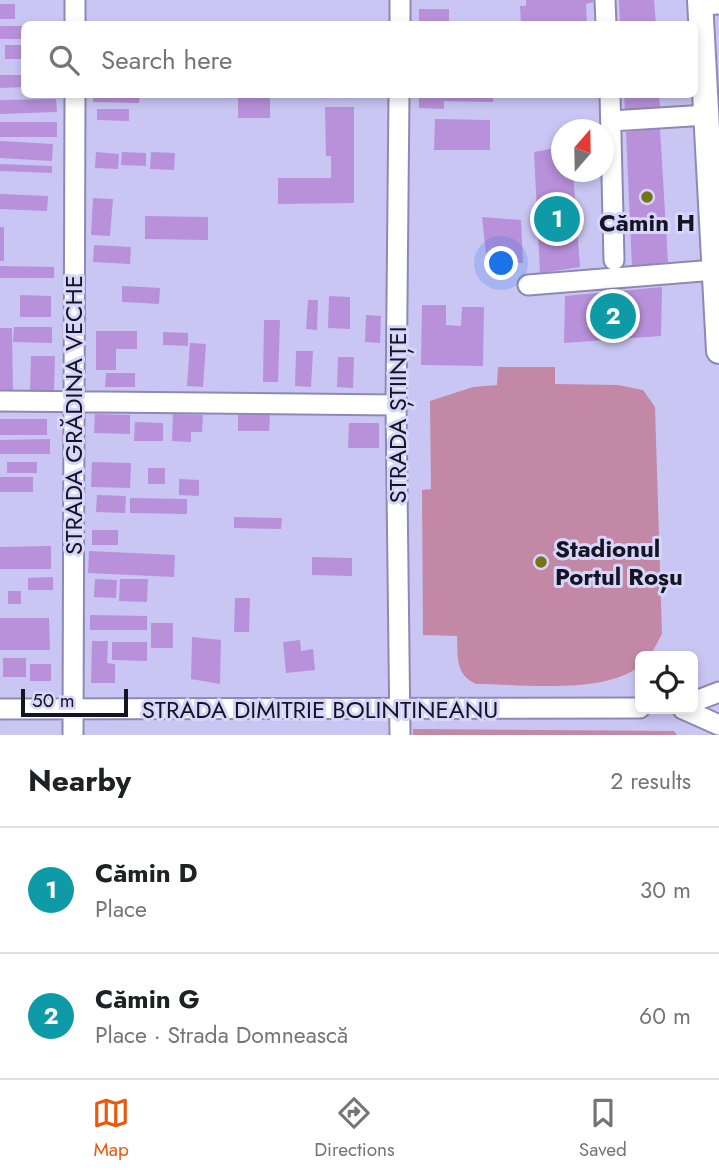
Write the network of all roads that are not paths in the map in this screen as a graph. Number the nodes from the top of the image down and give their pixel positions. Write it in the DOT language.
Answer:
graph roads {
  1 [pos="75,0"];
  2 [pos="400,0"];
  3 [pos="605,0"];
  4 [pos="706,3"];
  5 [pos="75,21"];
  6 [pos="400,21"];
  7 [pos="606,21"];
  8 [pos="75,98"];
  9 [pos="399,98"];
  10 [pos="610,98"];
  11 [pos="707,115"];
  12 [pos="611,119"];
  13 [pos="614,121"];
  14 [pos="714,143"];
  15 [pos="612,182"];
  16 [pos="715,203"];
  17 [pos="614,260"];
  18 [pos="715,270"];
  19 [pos="528,285"];
  20 [pos="719,342"];
  21 [pos="719,351"];
  22 [pos="0,401"];
  23 [pos="73,402"];
  24 [pos="396,405"];
  25 [pos="719,692"];
  26 [pos="698,700"];
  27 [pos="635,708"];
  28 [pos="0,709"];
  29 [pos="74,709"];
  30 [pos="400,710"];
  31 [pos="694,714"];
  32 [pos="719,725"];
  33 [pos="74,735"];
  34 [pos="400,735"];
  1 -- 5 [label="street"];
  2 -- 6 [label="street"];
  3 -- 7 [label="street"];
  4 -- 11 [label="main road"];
  8 -- 23 [label="street, STRADA GRĂDINA VECHE"];
  9 -- 24 [label="street, STRADA ȘTIINȚEI"];
  10 -- 12 [label="street"];
  11 -- 13 [label="street"];
  11 -- 14 [label="main road"];
  14 -- 16 [label="main road"];
  15 -- 17 [label="street"];
  16 -- 18 [label="main road"];
  18 -- 19 [label="street"];
  18 -- 20 [label="main road"];
  20 -- 21 [label="main road"];
  22 -- 23 [label="street"];
  23 -- 24 [label="street"];
  23 -- 29 [label="street, STRADA GRĂDINA VECHE"];
  24 -- 30 [label="street, STRADA ȘTIINȚEI"];
  25 -- 26 [label="street"];
  27 -- 30 [label="street, STRADA DIMITRIE BOLINTINEANU"];
  28 -- 29 [label="street, STRADA DIMITRIE BOLINTINEANU"];
  29 -- 30 [label="street, STRADA DIMITRIE BOLINTINEANU"];
  29 -- 33 [label="street, STRADA GRĂDINA VECHE"];
  30 -- 34 [label="street, STRADA ȘTIINȚEI"];
  31 -- 32 [label="street"];
}
